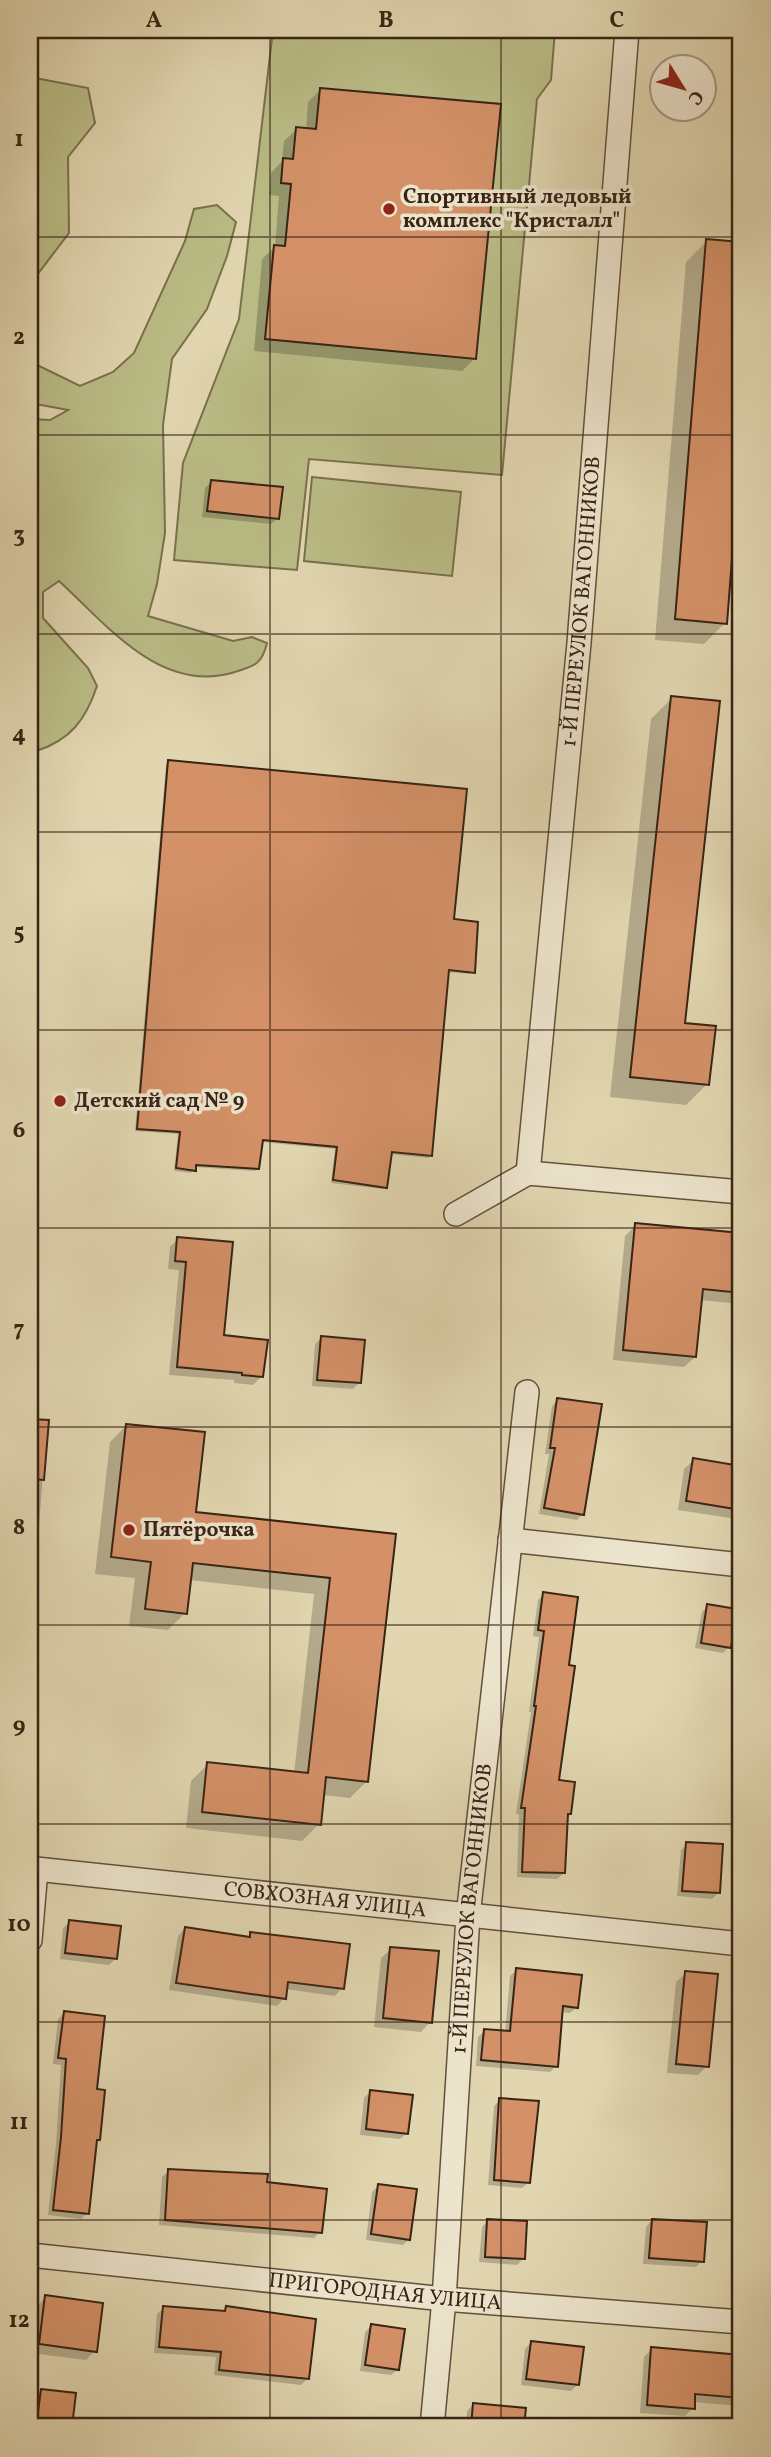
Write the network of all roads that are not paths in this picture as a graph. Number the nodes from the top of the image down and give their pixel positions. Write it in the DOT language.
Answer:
graph roads {
  1 [pos="627,30"];
  2 [pos="528,1173"];
  3 [pos="741,1192"];
  4 [pos="456,1214"];
  5 [pos="527,1392"];
  6 [pos="510,1540"];
  7 [pos="741,1564"];
  8 [pos="468,1916"];
  9 [pos="30,1940"];
  10 [pos="741,1944"];
  11 [pos="30,2255"];
  12 [pos="444,2299"];
  13 [pos="741,2322"];
  14 [pos="432,2427"];
  1 -- 2 [label="street, 1-Й ПЕРЕУЛОК ВАГОННИКОВ"];
  2 -- 3 [label="street"];
  2 -- 4 [label="street"];
  5 -- 6 [label="street, 1-Й ПЕРЕУЛОК ВАГОННИКОВ"];
  6 -- 7 [label="street"];
  6 -- 8 [label="street, 1-Й ПЕРЕУЛОК ВАГОННИКОВ"];
  8 -- 9 [label="street, СОВХОЗНАЯ УЛИЦА"];
  8 -- 10 [label="street, СОВХОЗНАЯ УЛИЦА"];
  8 -- 12 [label="street, 1-Й ПЕРЕУЛОК ВАГОННИКОВ"];
  11 -- 12 [label="street, ПРИГОРОДНАЯ УЛИЦА"];
  12 -- 13 [label="street, ПРИГОРОДНАЯ УЛИЦА"];
  12 -- 14 [label="street, 1-Й ПЕРЕУЛОК ВАГОННИКОВ"];
}
